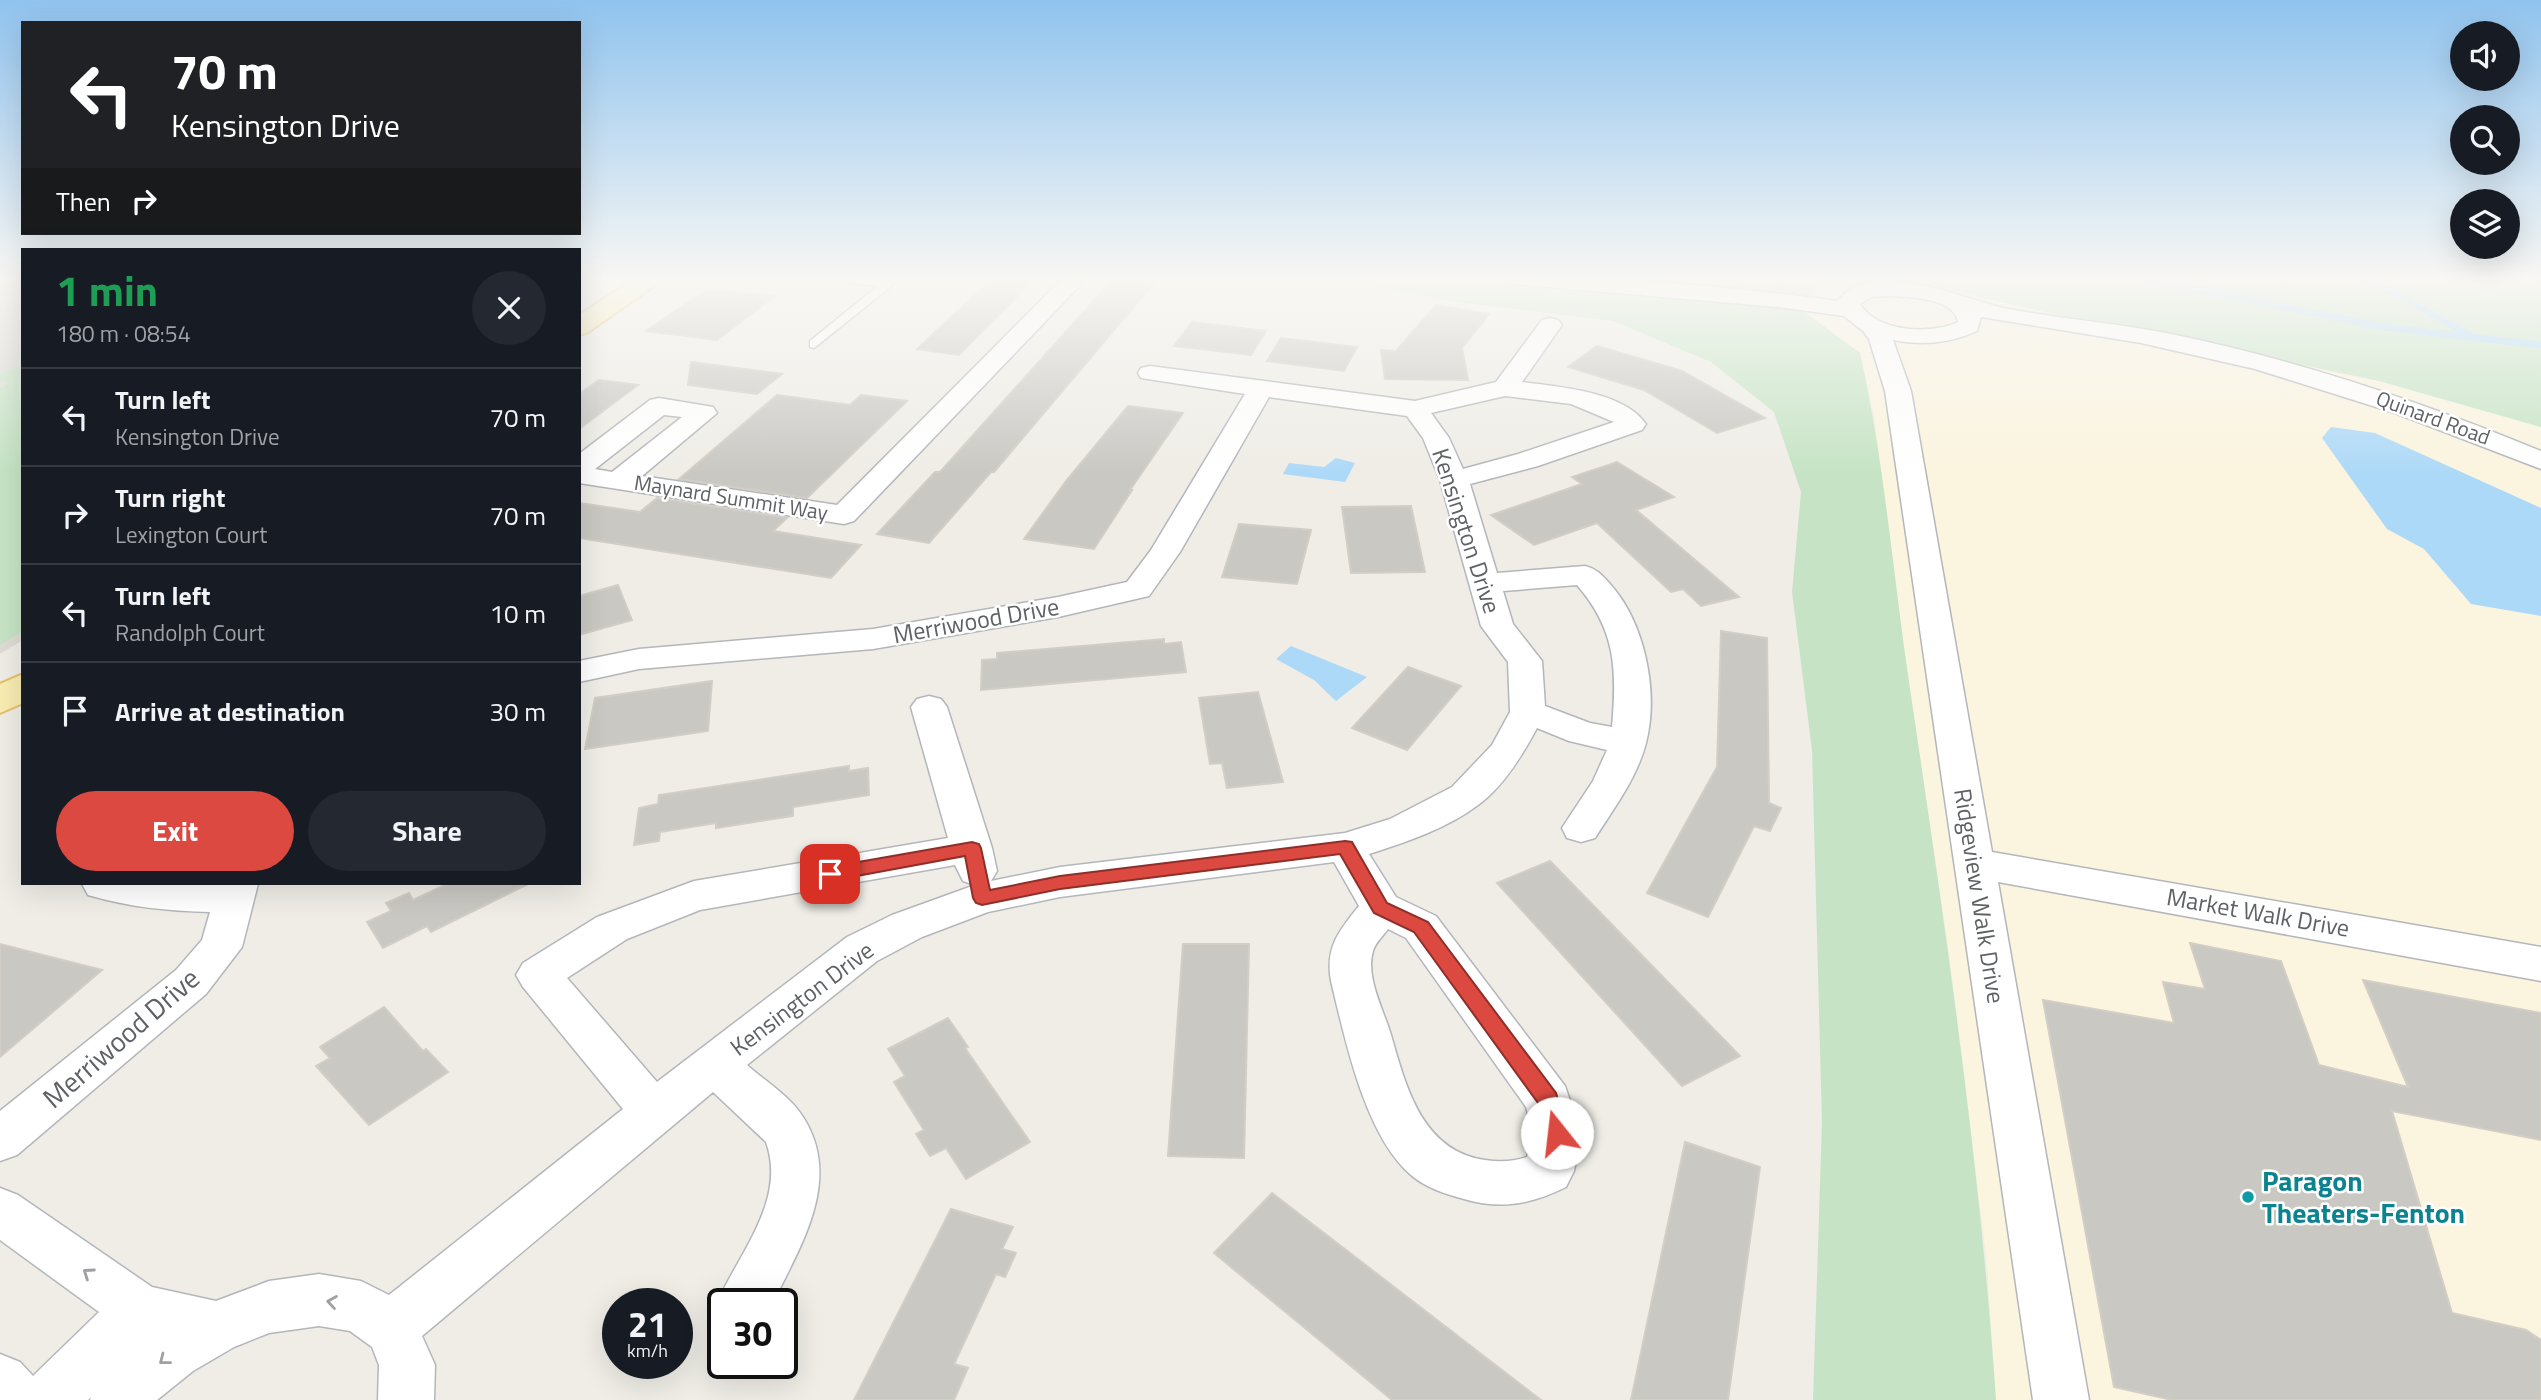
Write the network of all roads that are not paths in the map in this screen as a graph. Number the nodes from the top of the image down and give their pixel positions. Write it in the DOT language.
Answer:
graph roads {
  1 [pos="1013,342"];
  2 [pos="1538,342"];
  3 [pos="1882,342"];
  4 [pos="1921,342"];
  5 [pos="2108,342"];
  6 [pos="2171,342"];
  7 [pos="1150,373"];
  8 [pos="1261,388"];
  9 [pos="1505,388"];
  10 [pos="1898,391"];
  11 [pos="1415,409"];
  12 [pos="2541,461"];
  13 [pos="581,466"];
  14 [pos="581,475"];
  15 [pos="2541,478"];
  16 [pos="1454,480"];
  17 [pos="618,481"];
  18 [pos="1484,583"];
  19 [pos="581,672"];
  20 [pos="21,687"];
  21 [pos="0,701"];
  22 [pos="929,706"];
  23 [pos="1528,712"];
  24 [pos="1628,742"];
  25 [pos="1581,828"];
  26 [pos="1345,847"];
  27 [pos="972,848"];
  28 [pos="1975,863"];
  29 [pos="104,885"];
  30 [pos="236,890"];
  31 [pos="982,898"];
  32 [pos="1381,908"];
  33 [pos="2541,964"];
  34 [pos="715,1066"];
  35 [pos="654,1112"];
  36 [pos="0,1140"];
  37 [pos="0,1211"];
  38 [pos="751,1288"];
  39 [pos="141,1310"];
  40 [pos="216,1327"];
  41 [pos="391,1328"];
  42 [pos="0,1382"];
  43 [pos="17,1400"];
  44 [pos="48,1400"];
  45 [pos="118,1400"];
  46 [pos="406,1400"];
  47 [pos="2061,1400"];
  1 -- 17 [label="street, Maynard Summit Way"];
  2 -- 9 [label="street"];
  3 -- 10 [label="street, Ridgeview Walk Drive"];
  4 -- 10 [label="street, Ridgeview Walk Drive"];
  5 -- 15 [label="street, Quinard Road"];
  6 -- 12 [label="street, Quinard Road"];
  7 -- 8 [label="street"];
  8 -- 11 [label="street"];
  8 -- 19 [label="street, Merriwood Drive"];
  9 -- 11 [label="street"];
  9 -- 16 [label="street"];
  10 -- 28 [label="street, Ridgeview Walk Drive"];
  11 -- 16 [label="street, Kensington Drive"];
  13 -- 17 [label="street"];
  14 -- 17 [label="street, Maynard Summit Way"];
  16 -- 18 [label="street, Kensington Drive"];
  18 -- 23 [label="street, Kensington Drive"];
  18 -- 24 [label="street"];
  20 -- 21 [label="main road"];
  22 -- 27 [label="street"];
  23 -- 24 [label="street"];
  23 -- 26 [label="street, Kensington Drive"];
  24 -- 25 [label="street"];
  26 -- 31 [label="street, Kensington Drive"];
  26 -- 32 [label="street"];
  27 -- 31 [label="street"];
  27 -- 35 [label="street"];
  28 -- 33 [label="street, Market Walk Drive"];
  28 -- 47 [label="street, Ridgeview Walk Drive"];
  29 -- 30 [label="street"];
  30 -- 36 [label="street, Merriwood Drive"];
  31 -- 34 [label="street, Kensington Drive"];
  32 -- 32 [label="street"];
  34 -- 35 [label="street, Kensington Drive"];
  34 -- 38 [label="street"];
  35 -- 41 [label="street, Kensington Drive"];
  39 -- 37 [label="street, one-way"];
  39 -- 40 [label="street"];
  39 -- 44 [label="street"];
  41 -- 40 [label="street, one-way"];
  40 -- 45 [label="street, one-way"];
  41 -- 46 [label="street"];
  42 -- 43 [label="street"];
}
